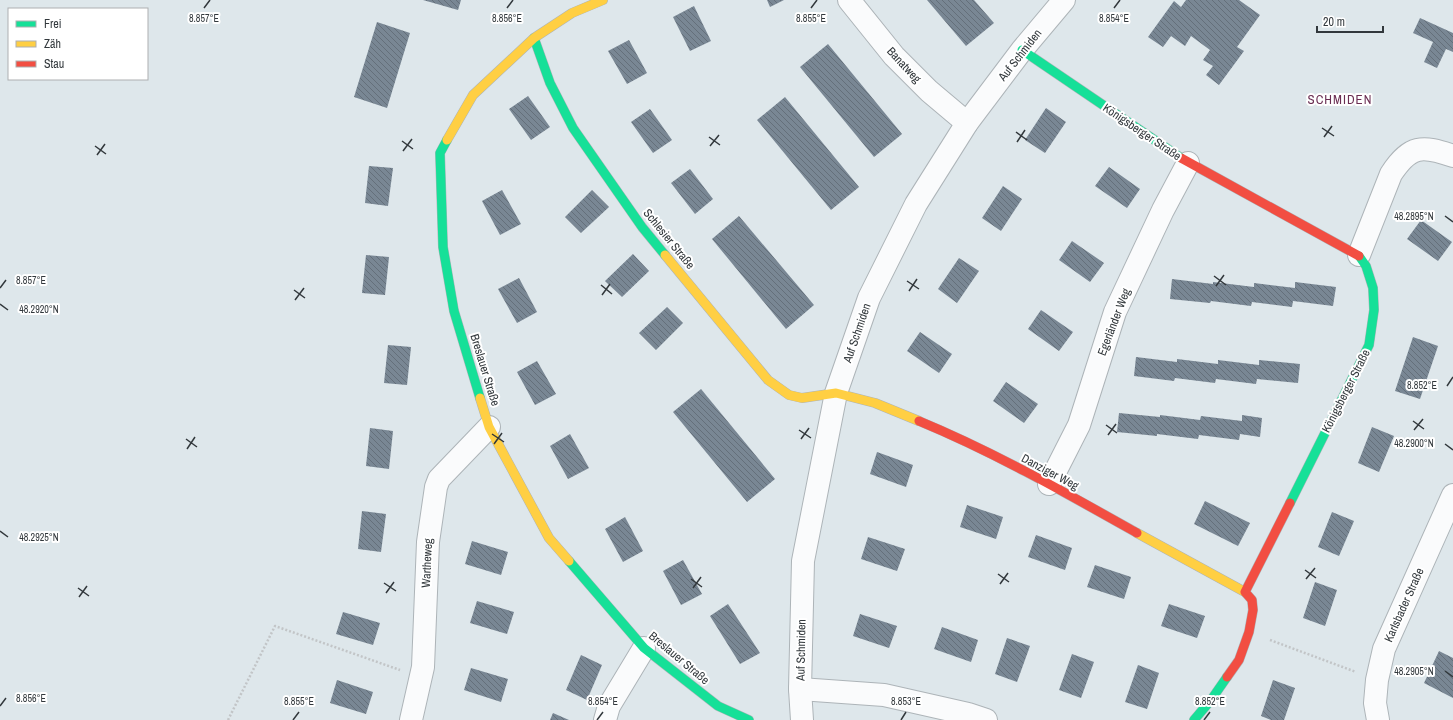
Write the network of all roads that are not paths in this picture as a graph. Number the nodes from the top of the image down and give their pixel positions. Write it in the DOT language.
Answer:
graph roads {
  1 [pos="604,0"];
  2 [pos="849,0"];
  3 [pos="1064,0"];
  4 [pos="568,6"];
  5 [pos="534,38"];
  6 [pos="1022,50"];
  7 [pos="967,123"];
  8 [pos="1453,156"];
  9 [pos="1188,163"];
  10 [pos="1359,256"];
  11 [pos="836,393"];
  12 [pos="489,427"];
  13 [pos="1049,484"];
  14 [pos="1453,495"];
  15 [pos="1245,592"];
  16 [pos="644,648"];
  17 [pos="800,689"];
  18 [pos="411,720"];
  19 [pos="605,720"];
  20 [pos="749,720"];
  21 [pos="802,720"];
  22 [pos="986,720"];
  23 [pos="1194,720"];
  24 [pos="1378,720"];
  1 -- 4 [label="street, Breslauer Straße"];
  2 -- 7 [label="street, Banatweg"];
  3 -- 6 [label="street, Auf Schmiden"];
  4 -- 5 [label="street, Breslauer Straße"];
  5 -- 11 [label="street, Schlesier Straße"];
  5 -- 12 [label="street, Breslauer Straße"];
  6 -- 7 [label="street, Auf Schmiden"];
  6 -- 9 [label="street, Königsberger Straße"];
  7 -- 11 [label="street, Auf Schmiden"];
  8 -- 10 [label="street"];
  9 -- 10 [label="street, Königsberger Straße"];
  9 -- 13 [label="street, Egerländer Weg"];
  10 -- 15 [label="street, Königsberger Straße"];
  11 -- 13 [label="street, Danziger Weg"];
  11 -- 17 [label="street, Auf Schmiden"];
  12 -- 16 [label="street, Breslauer Straße"];
  12 -- 18 [label="street, Wartheweg"];
  13 -- 15 [label="street, Danziger Weg"];
  14 -- 24 [label="street, Karlsbader Straße"];
  15 -- 23 [label="street"];
  16 -- 19 [label="street"];
  16 -- 20 [label="street, Breslauer Straße"];
  17 -- 21 [label="street, Auf Schmiden"];
  17 -- 22 [label="street"];
}
